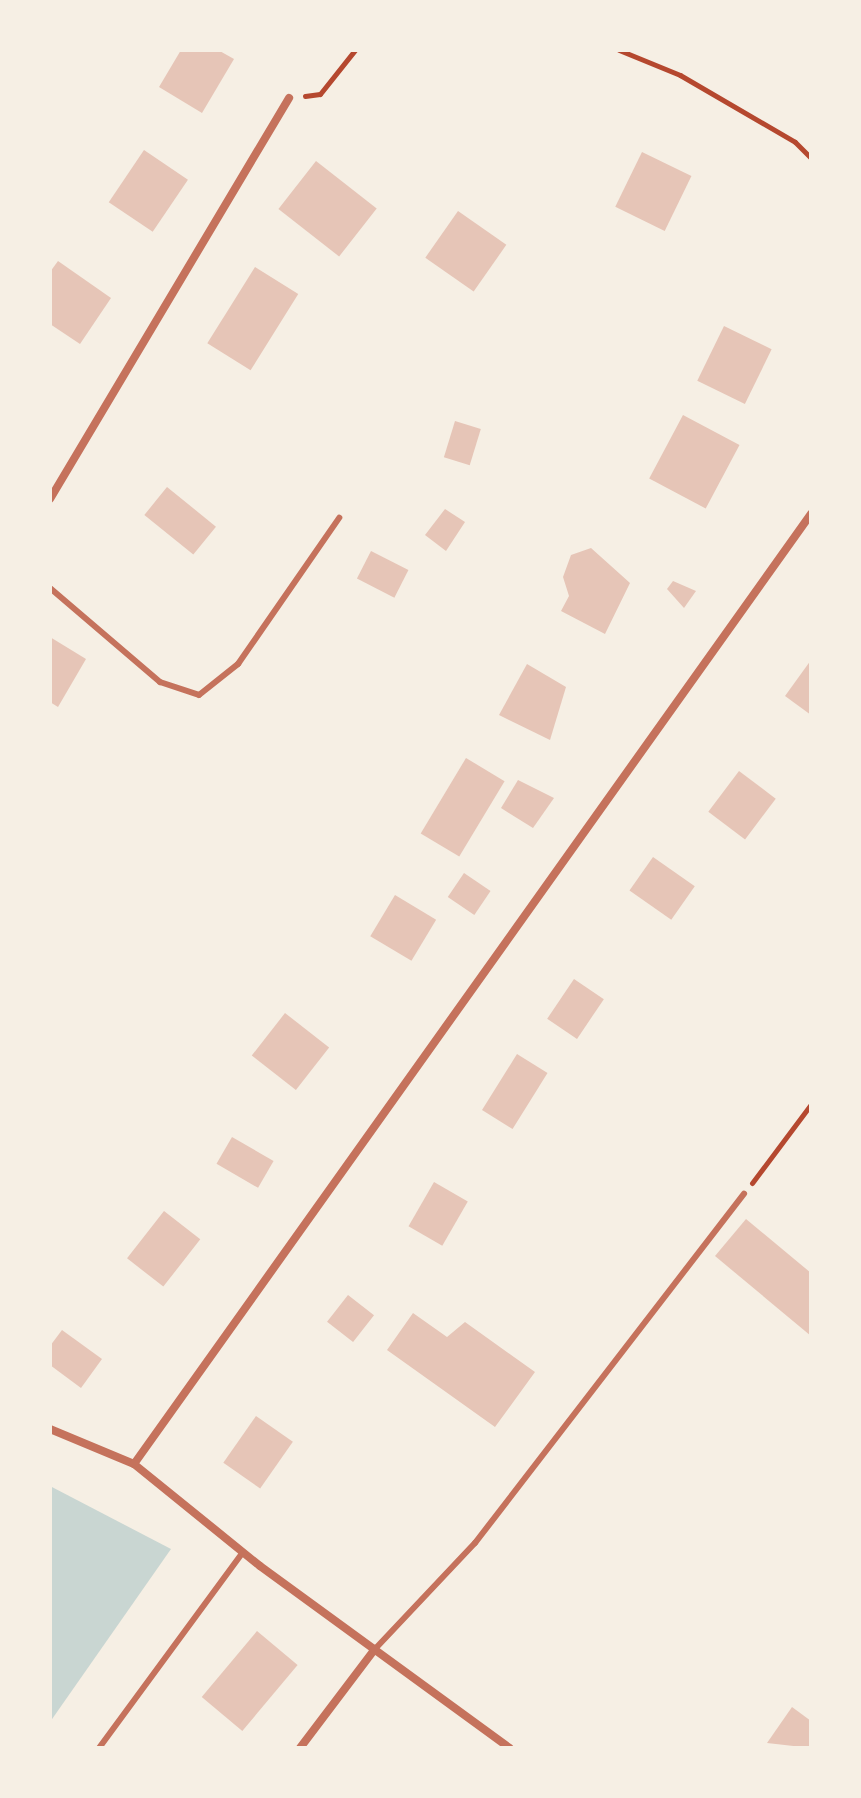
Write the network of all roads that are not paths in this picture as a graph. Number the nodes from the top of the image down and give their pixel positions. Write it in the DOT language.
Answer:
graph roads {
  1 [pos="289,98"];
  2 [pos="50,499"];
  3 [pos="811,514"];
  4 [pos="339,518"];
  5 [pos="50,588"];
  6 [pos="744,1194"];
  7 [pos="50,1429"];
  8 [pos="134,1464"];
  9 [pos="243,1552"];
  10 [pos="375,1649"];
  11 [pos="99,1748"];
  12 [pos="300,1748"];
  13 [pos="510,1748"];
  1 -- 2 [label="street"];
  3 -- 8 [label="street"];
  4 -- 5 [label="lane"];
  6 -- 10 [label="lane"];
  7 -- 8 [label="street"];
  8 -- 9 [label="street"];
  9 -- 10 [label="street"];
  9 -- 11 [label="lane"];
  10 -- 12 [label="street"];
  10 -- 13 [label="street"];
}
